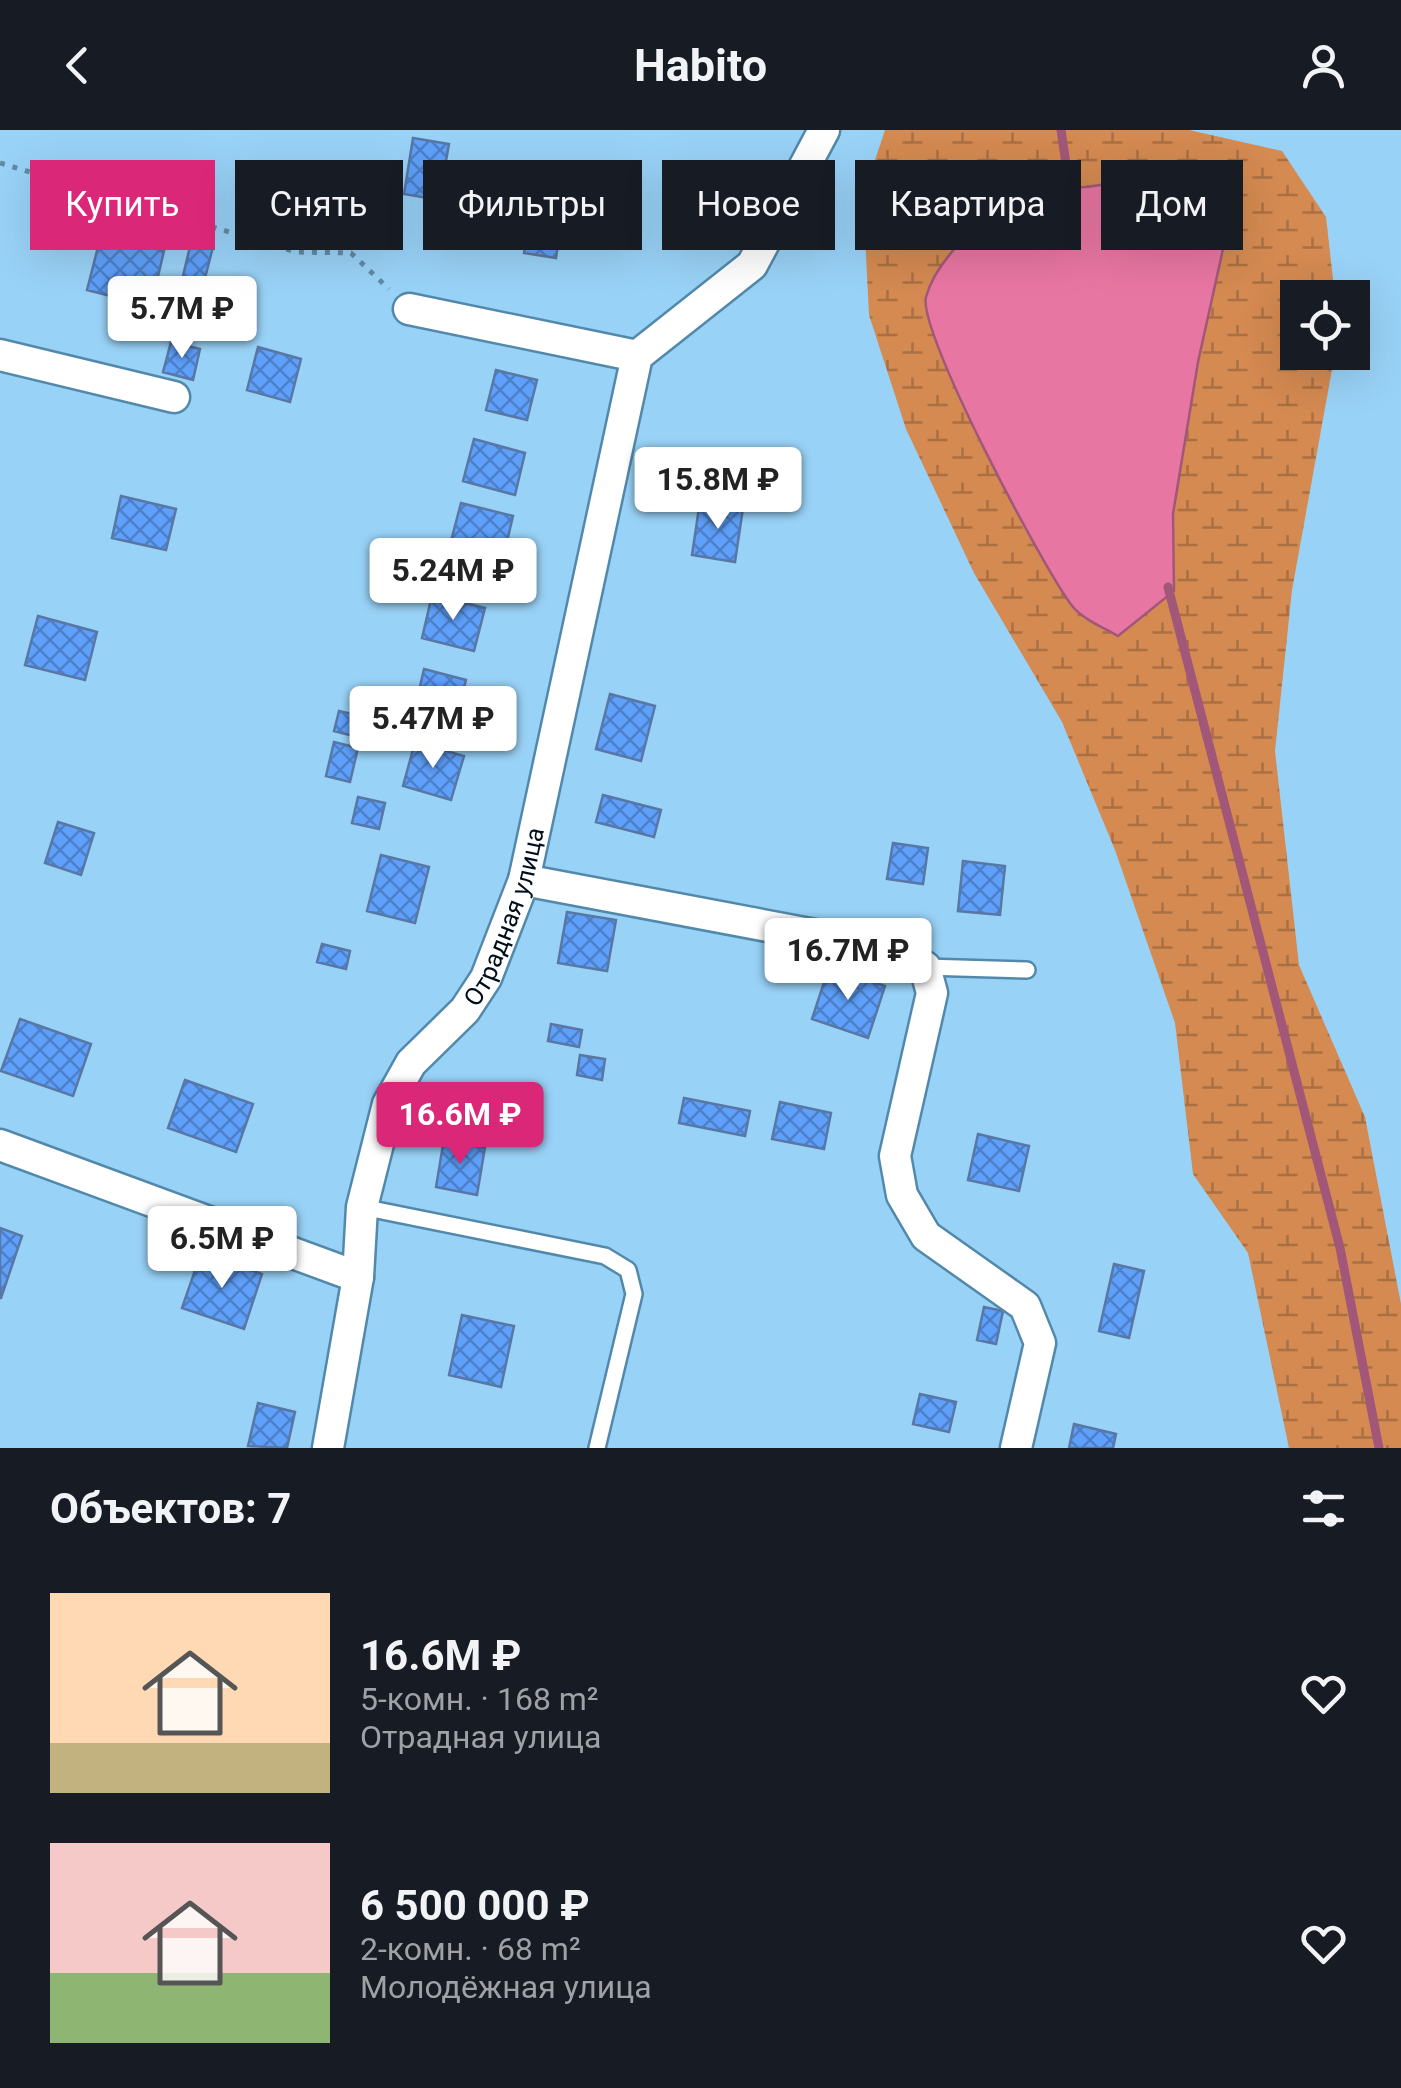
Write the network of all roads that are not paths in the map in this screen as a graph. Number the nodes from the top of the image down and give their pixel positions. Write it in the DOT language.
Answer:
graph roads {
  1 [pos="824,130"];
  2 [pos="409,309"];
  3 [pos="0,355"];
  4 [pos="637,356"];
  5 [pos="174,397"];
  6 [pos="524,880"];
  7 [pos="925,967"];
  8 [pos="1027,970"];
  9 [pos="0,1144"];
  10 [pos="362,1207"];
  11 [pos="358,1277"];
  12 [pos="328,1448"];
  13 [pos="598,1448"];
  14 [pos="1016,1448"];
  1 -- 4 [label="street"];
  2 -- 4 [label="street"];
  3 -- 5 [label="street"];
  4 -- 6 [label="street, Отрадная улица"];
  6 -- 7 [label="street"];
  6 -- 10 [label="street, Отрадная улица"];
  7 -- 8 [label="lane"];
  7 -- 14 [label="street"];
  9 -- 11 [label="street"];
  10 -- 11 [label="street, Отрадная улица"];
  10 -- 13 [label="lane"];
  11 -- 12 [label="street, Отрадная улица"];
}
